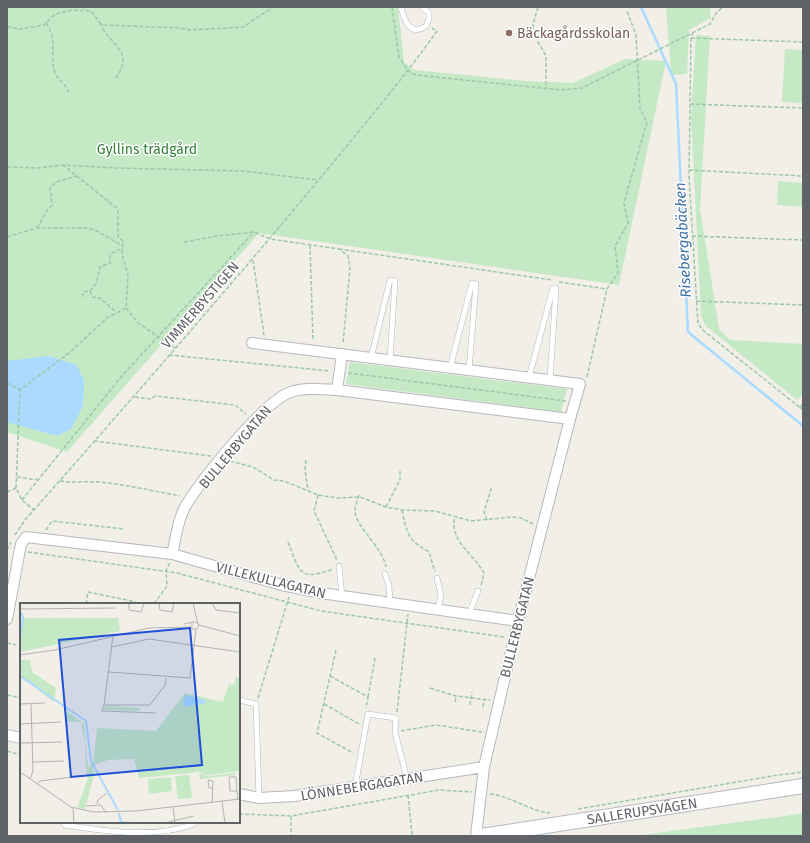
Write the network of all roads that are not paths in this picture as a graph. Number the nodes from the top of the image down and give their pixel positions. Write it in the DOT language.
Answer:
graph roads {
  1 [pos="401,7"];
  2 [pos="422,7"];
  3 [pos="252,343"];
  4 [pos="342,354"];
  5 [pos="371,358"];
  6 [pos="390,360"];
  7 [pos="450,368"];
  8 [pos="469,370"];
  9 [pos="529,378"];
  10 [pos="550,380"];
  11 [pos="337,390"];
  12 [pos="570,419"];
  13 [pos="172,554"];
  14 [pos="339,566"];
  15 [pos="385,574"];
  16 [pos="437,578"];
  17 [pos="478,591"];
  18 [pos="342,596"];
  19 [pos="390,603"];
  20 [pos="438,610"];
  21 [pos="469,614"];
  22 [pos="7,619"];
  23 [pos="518,621"];
  24 [pos="240,700"];
  25 [pos="7,735"];
  26 [pos="20,738"];
  27 [pos="484,767"];
  28 [pos="407,779"];
  29 [pos="803,786"];
  30 [pos="355,787"];
  31 [pos="240,794"];
  32 [pos="259,798"];
  33 [pos="64,823"];
  34 [pos="194,823"];
  35 [pos="476,836"];
  36 [pos="482,836"];
  1 -- 2 [label="lane"];
  3 -- 4 [label="street, BULLERBYGATAN"];
  4 -- 5 [label="street, BULLERBYGATAN"];
  4 -- 11 [label="street"];
  5 -- 6 [label="street, BULLERBYGATAN"];
  5 -- 6 [label="lane"];
  6 -- 7 [label="street, BULLERBYGATAN"];
  7 -- 8 [label="street, BULLERBYGATAN"];
  7 -- 8 [label="lane"];
  8 -- 9 [label="street, BULLERBYGATAN"];
  9 -- 10 [label="street, BULLERBYGATAN"];
  9 -- 10 [label="lane"];
  10 -- 12 [label="street, BULLERBYGATAN"];
  11 -- 12 [label="street, BULLERBYGATAN"];
  11 -- 13 [label="street, BULLERBYGATAN"];
  12 -- 23 [label="street, BULLERBYGATAN"];
  13 -- 18 [label="street, VILLEKULLAGATAN"];
  13 -- 22 [label="street, VILLEKULLAGATAN"];
  14 -- 18 [label="lane"];
  15 -- 19 [label="lane"];
  16 -- 20 [label="lane"];
  17 -- 21 [label="lane"];
  18 -- 19 [label="street, VILLEKULLAGATAN"];
  19 -- 20 [label="street, VILLEKULLAGATAN"];
  20 -- 21 [label="street, VILLEKULLAGATAN"];
  21 -- 23 [label="street, VILLEKULLAGATAN"];
  23 -- 27 [label="street, BULLERBYGATAN"];
  24 -- 32 [label="lane"];
  25 -- 26 [label="street"];
  27 -- 28 [label="street, LÖNNEBERGAGATAN"];
  27 -- 35 [label="street, BULLERBYGATAN"];
  28 -- 30 [label="street, LÖNNEBERGAGATAN"];
  28 -- 30 [label="lane"];
  29 -- 36 [label="main road, SALLERUPSVÄGEN"];
  30 -- 32 [label="street, LÖNNEBERGAGATAN"];
  31 -- 32 [label="street, LÖNNEBERGAGATAN"];
  33 -- 34 [label="lane"];
}
